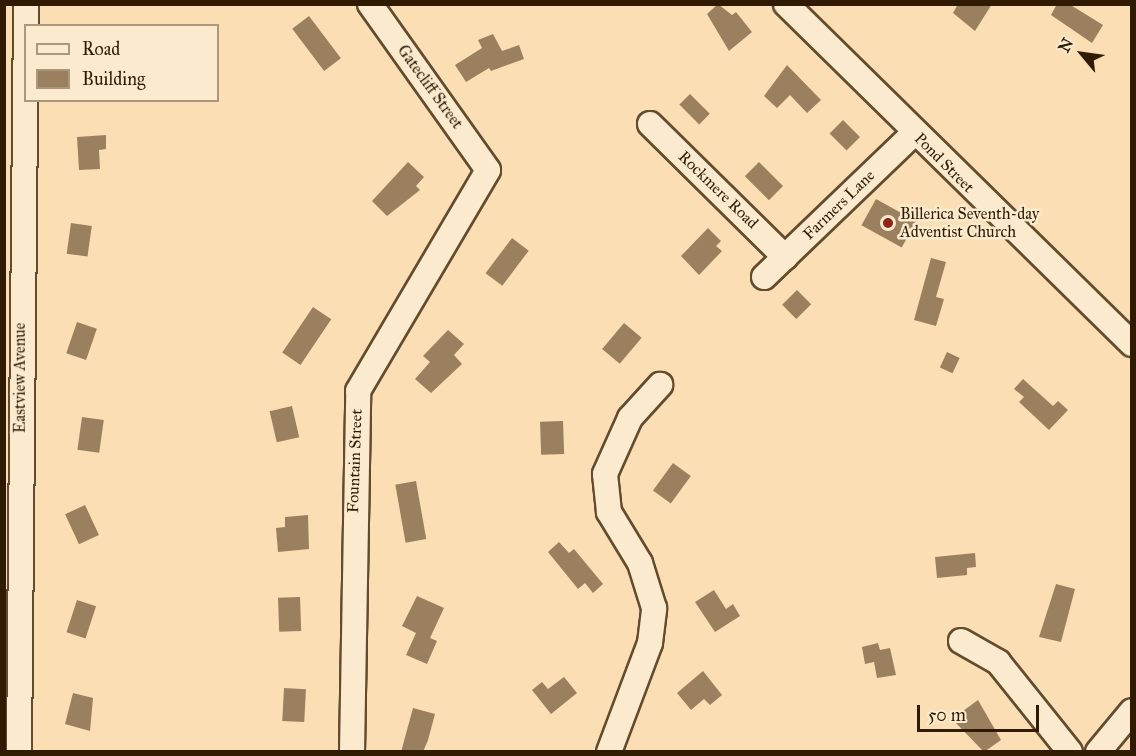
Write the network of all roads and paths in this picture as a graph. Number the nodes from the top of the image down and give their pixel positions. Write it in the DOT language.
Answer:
graph roads {
  1 [pos="26,4"];
  2 [pos="370,4"];
  3 [pos="786,4"];
  4 [pos="26,24"];
  5 [pos="25,102"];
  6 [pos="650,124"];
  7 [pos="914,133"];
  8 [pos="488,170"];
  9 [pos="785,257"];
  10 [pos="764,277"];
  11 [pos="1131,344"];
  12 [pos="660,385"];
  13 [pos="961,641"];
  14 [pos="1131,711"];
  15 [pos="19,752"];
  16 [pos="352,752"];
  17 [pos="609,752"];
  18 [pos="1070,752"];
  19 [pos="1098,752"];
  1 -- 4 [label="street, Eastview Avenue"];
  2 -- 8 [label="street, Gatecliff Street"];
  3 -- 7 [label="street, Pond Street"];
  5 -- 15 [label="street, Eastview Avenue"];
  6 -- 9 [label="street, Rockmere Road"];
  7 -- 9 [label="street, Farmers Lane"];
  7 -- 11 [label="street, Pond Street"];
  8 -- 16 [label="street, Fountain Street"];
  9 -- 10 [label="street, Farmers Lane"];
  12 -- 17 [label="street"];
  13 -- 18 [label="street"];
  14 -- 19 [label="street"];
}
